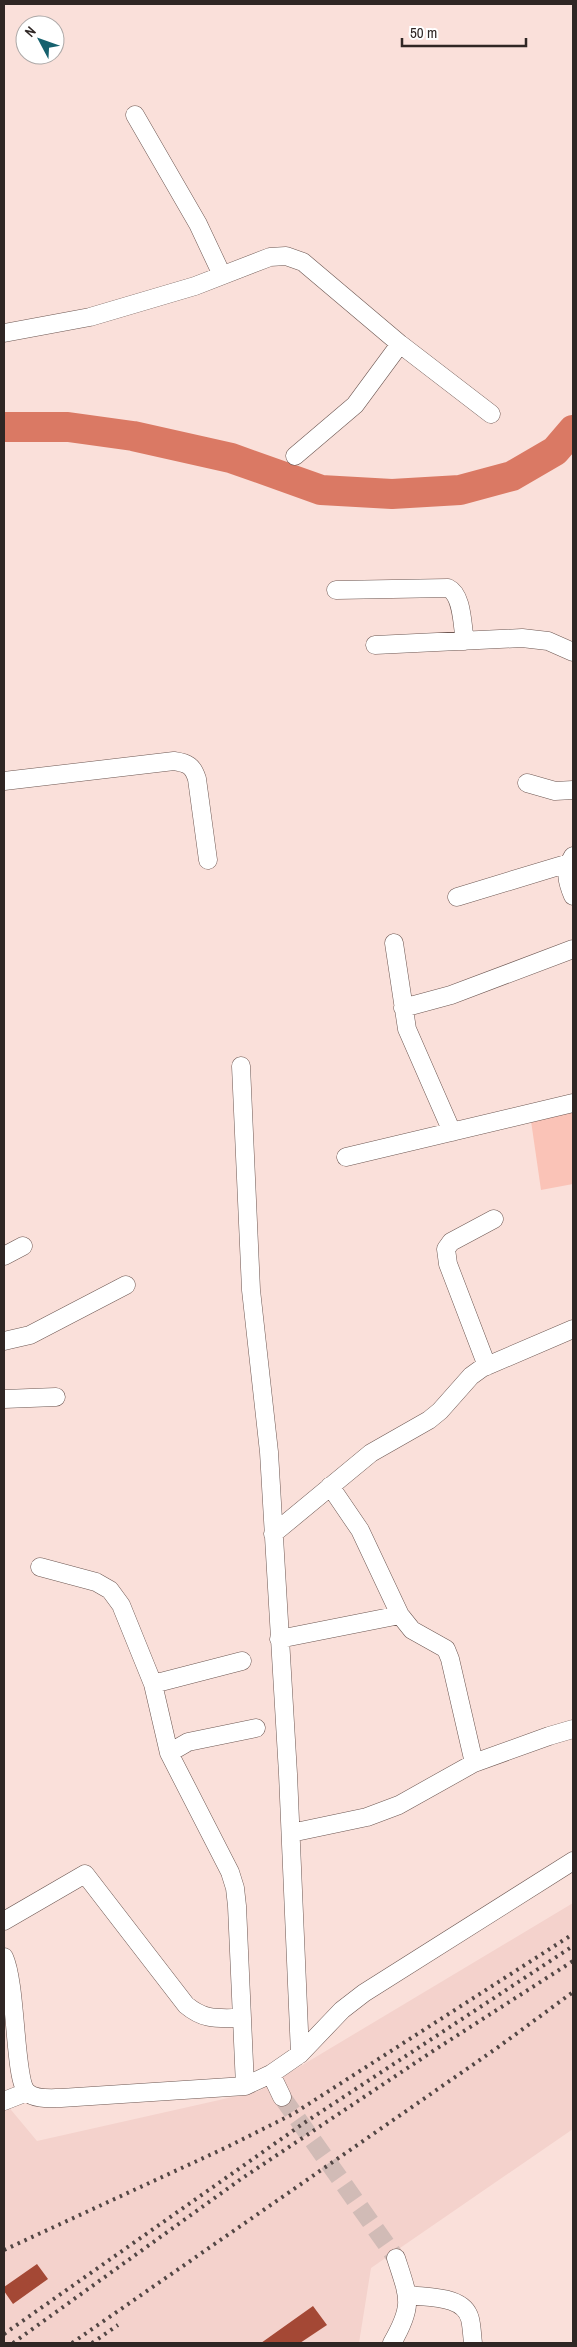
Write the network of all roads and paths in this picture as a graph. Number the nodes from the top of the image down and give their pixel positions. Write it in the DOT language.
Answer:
graph roads {
  1 [pos="134,116"];
  2 [pos="222,275"];
  3 [pos="4,332"];
  4 [pos="400,344"];
  5 [pos="491,414"];
  6 [pos="295,456"];
  7 [pos="336,590"];
  8 [pos="465,641"];
  9 [pos="376,645"];
  10 [pos="573,652"];
  11 [pos="4,781"];
  12 [pos="527,783"];
  13 [pos="573,790"];
  14 [pos="208,860"];
  15 [pos="571,860"];
  16 [pos="573,896"];
  17 [pos="457,897"];
  18 [pos="394,943"];
  19 [pos="573,949"];
  20 [pos="403,1008"];
  21 [pos="241,1066"];
  22 [pos="573,1103"];
  23 [pos="452,1132"];
  24 [pos="346,1158"];
  25 [pos="494,1220"];
  26 [pos="23,1246"];
  27 [pos="4,1256"];
  28 [pos="126,1285"];
  29 [pos="573,1329"];
  30 [pos="4,1342"];
  31 [pos="487,1366"];
  32 [pos="56,1397"];
  33 [pos="4,1399"];
  34 [pos="330,1486"];
  35 [pos="273,1534"];
  36 [pos="40,1567"];
  37 [pos="400,1615"];
  38 [pos="279,1639"];
  39 [pos="242,1661"];
  40 [pos="153,1684"];
  41 [pos="256,1728"];
  42 [pos="573,1729"];
  43 [pos="169,1753"];
  44 [pos="474,1763"];
  45 [pos="291,1833"];
  46 [pos="573,1861"];
  47 [pos="4,1921"];
  48 [pos="4,1957"];
  49 [pos="242,2018"];
  50 [pos="300,2054"];
  51 [pos="271,2074"];
  52 [pos="245,2086"];
  53 [pos="27,2092"];
  54 [pos="282,2097"];
  55 [pos="4,2101"];
  56 [pos="396,2258"];
  57 [pos="408,2295"];
  58 [pos="392,2343"];
  59 [pos="473,2343"];
  1 -- 2 [label="street"];
  2 -- 3 [label="street"];
  2 -- 4 [label="street"];
  4 -- 5 [label="street"];
  4 -- 6 [label="street"];
  7 -- 8 [label="street"];
  8 -- 9 [label="street"];
  8 -- 10 [label="street"];
  11 -- 14 [label="street"];
  12 -- 13 [label="street"];
  15 -- 16 [label="street"];
  15 -- 17 [label="street"];
  18 -- 20 [label="street"];
  19 -- 20 [label="street"];
  20 -- 23 [label="street"];
  21 -- 35 [label="street"];
  22 -- 23 [label="street"];
  23 -- 24 [label="street"];
  25 -- 31 [label="street"];
  26 -- 27 [label="street"];
  28 -- 30 [label="street"];
  29 -- 31 [label="street"];
  31 -- 34 [label="street"];
  32 -- 33 [label="street"];
  34 -- 35 [label="street"];
  34 -- 37 [label="street"];
  35 -- 38 [label="street"];
  36 -- 40 [label="street"];
  37 -- 38 [label="street"];
  37 -- 44 [label="street"];
  38 -- 45 [label="street"];
  39 -- 40 [label="street"];
  40 -- 43 [label="street"];
  41 -- 43 [label="street"];
  42 -- 44 [label="street"];
  43 -- 49 [label="street"];
  44 -- 45 [label="street"];
  45 -- 50 [label="street"];
  46 -- 50 [label="street"];
  47 -- 49 [label="street"];
  48 -- 53 [label="street"];
  49 -- 52 [label="street"];
  50 -- 51 [label="street"];
  51 -- 52 [label="street"];
  51 -- 54 [label="street"];
  52 -- 53 [label="street"];
  53 -- 55 [label="street"];
  56 -- 57 [label="street"];
  57 -- 58 [label="street"];
  57 -- 59 [label="street"];
}
